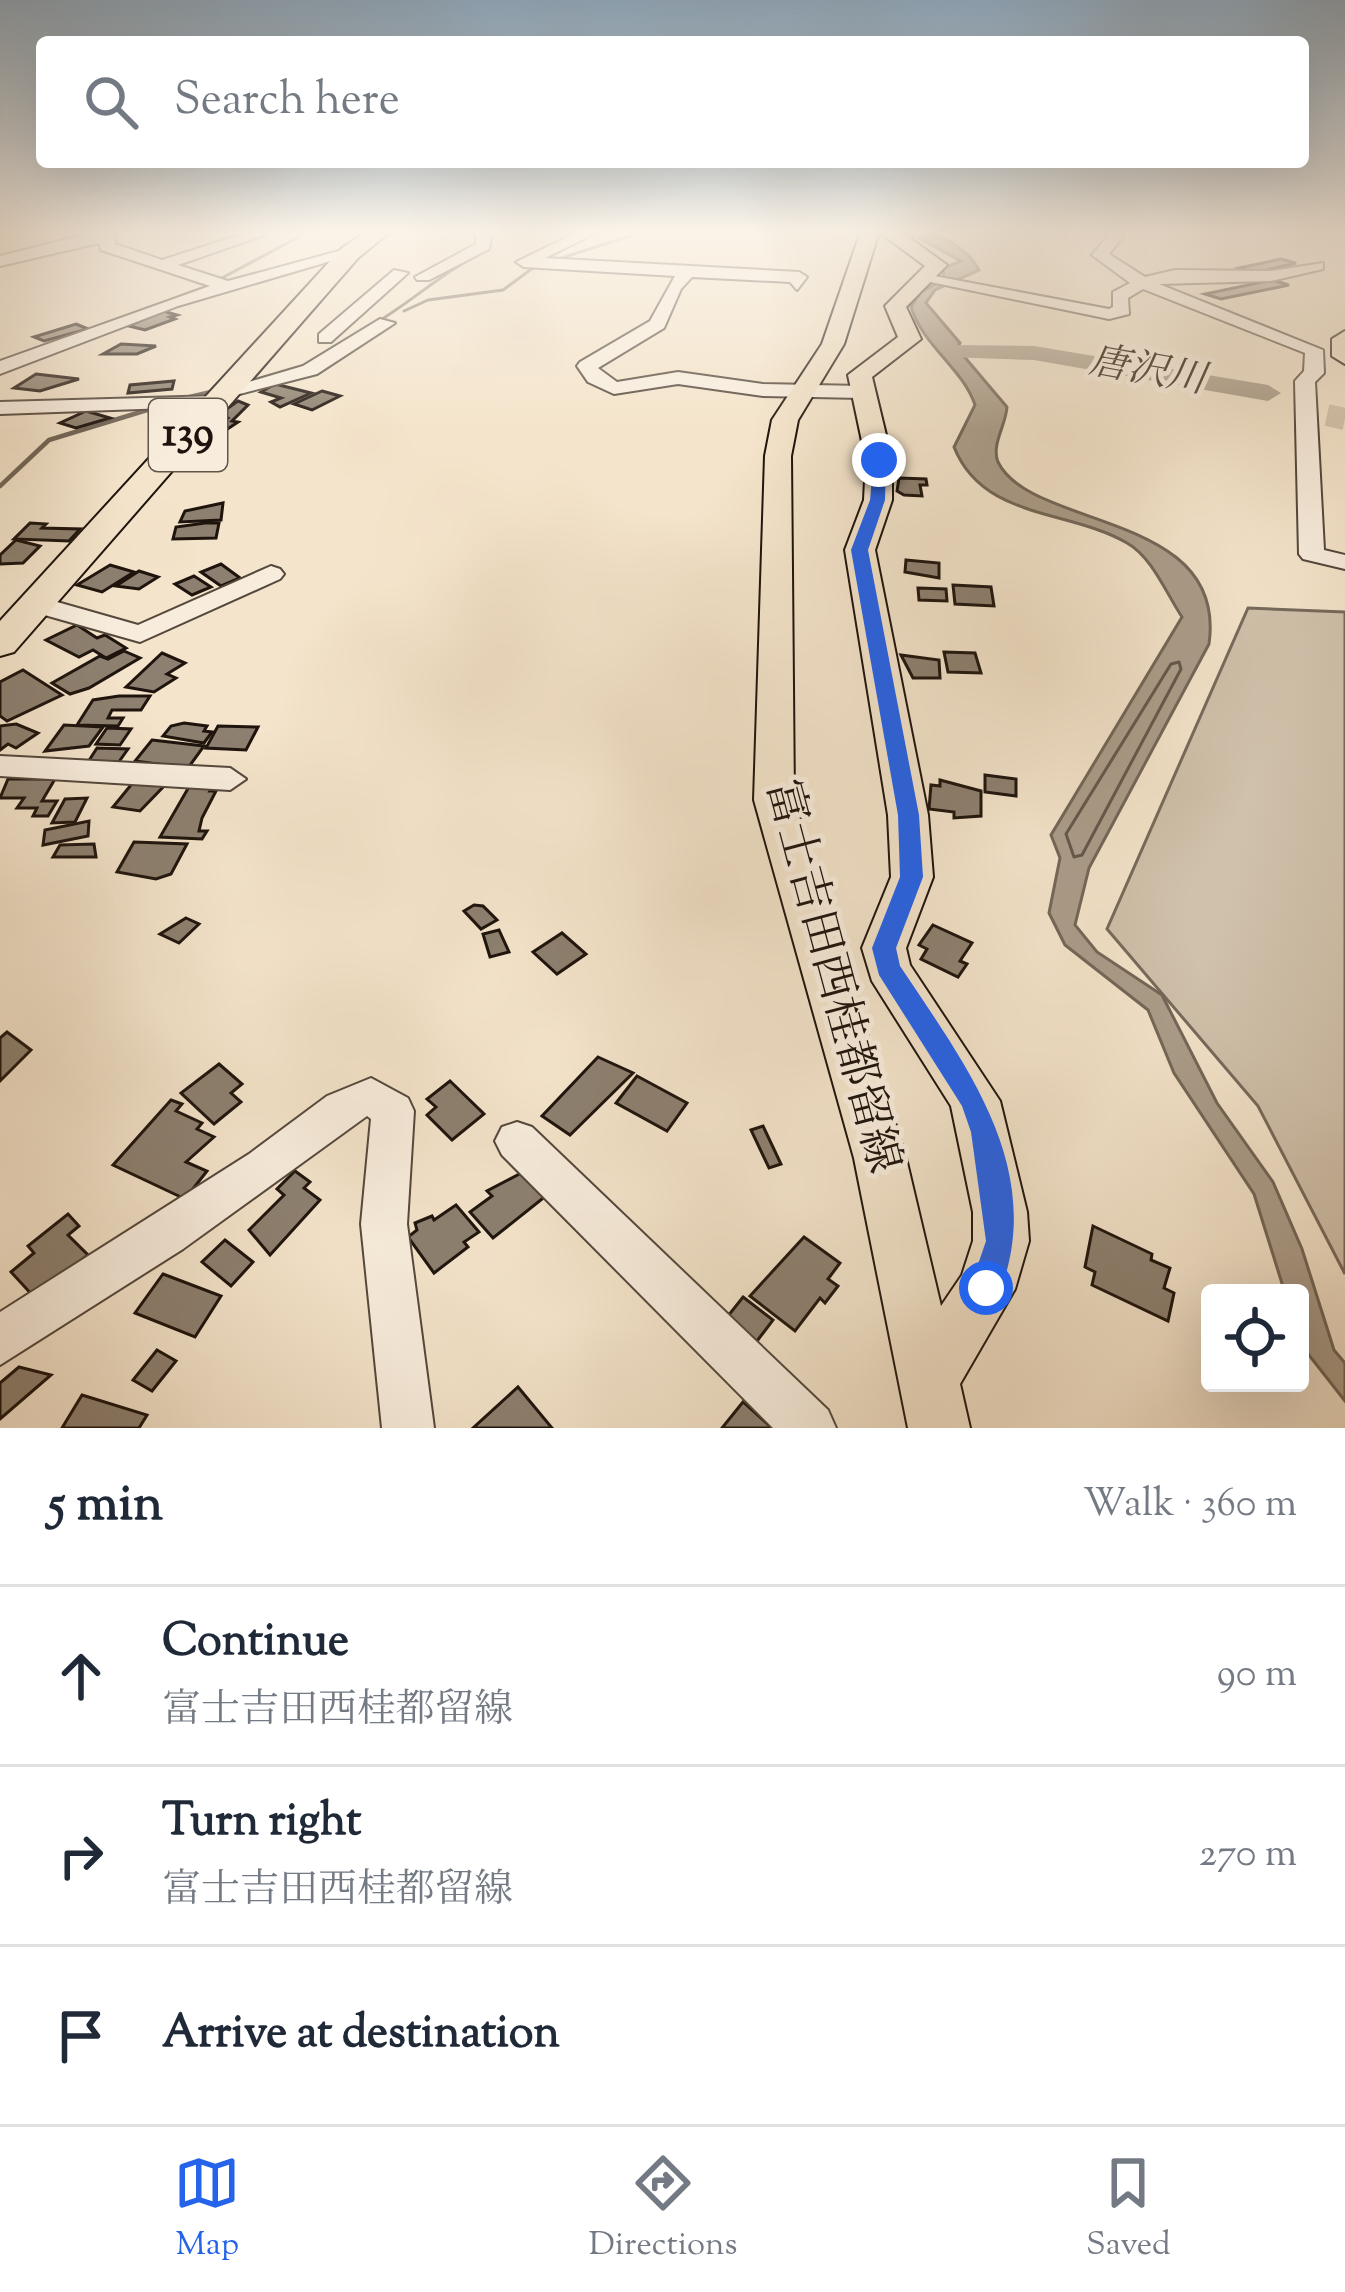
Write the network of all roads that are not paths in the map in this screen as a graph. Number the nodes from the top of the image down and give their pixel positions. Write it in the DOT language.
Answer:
graph roads {
  1 [pos="182,298"];
  2 [pos="310,298"];
  3 [pos="374,298"];
  4 [pos="669,298"];
  5 [pos="848,298"];
  6 [pos="901,298"];
  7 [pos="1017,298"];
  8 [pos="1119,298"];
  9 [pos="1180,298"];
  10 [pos="294,316"];
  11 [pos="347,323"];
  12 [pos="386,323"];
  13 [pos="1345,339"];
  14 [pos="1345,356"];
  15 [pos="0,368"];
  16 [pos="279,380"];
  17 [pos="862,392"];
  18 [pos="223,396"];
  19 [pos="0,408"];
  20 [pos="1342,562"];
  21 [pos="271,574"];
  22 [pos="36,604"];
  23 [pos="0,644"];
  24 [pos="0,766"];
  25 [pos="230,779"];
  26 [pos="517,1141"];
  27 [pos="0,1340"];
  28 [pos="934,1404"];
  29 [pos="408,1428"];
  30 [pos="809,1428"];
  1 -- 15 [label="street"];
  2 -- 10 [label="highway, 139"];
  3 -- 11 [label="street"];
  4 -- 17 [label="street"];
  5 -- 28 [label="main road, 富士吉田西桂都留線"];
  6 -- 17 [label="main road"];
  7 -- 8 [label="street"];
  9 -- 20 [label="street"];
  10 -- 11 [label="street"];
  10 -- 18 [label="highway, 139"];
  11 -- 16 [label="street"];
  12 -- 16 [label="street"];
  13 -- 14 [label="highway"];
  16 -- 18 [label="street"];
  17 -- 28 [label="main road, 富士吉田西桂都留線"];
  18 -- 19 [label="street"];
  18 -- 22 [label="highway, 139"];
  21 -- 22 [label="street"];
  22 -- 23 [label="highway, 139"];
  24 -- 25 [label="street"];
  26 -- 30 [label="street"];
  27 -- 29 [label="street"];
}
